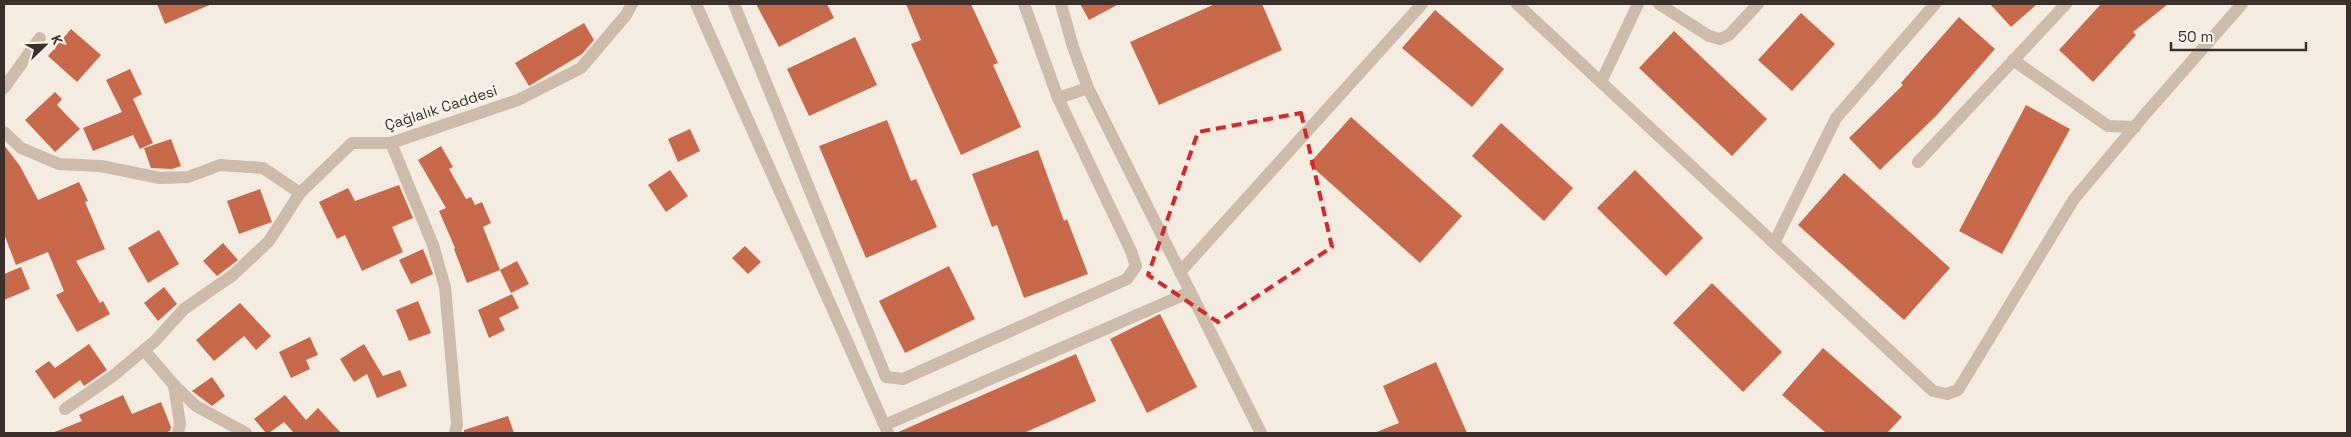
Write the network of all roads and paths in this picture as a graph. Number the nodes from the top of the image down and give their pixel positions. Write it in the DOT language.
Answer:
graph roads {
  1 [pos="632,4"];
  2 [pos="696,4"];
  3 [pos="734,4"];
  4 [pos="1024,4"];
  5 [pos="1062,4"];
  6 [pos="1422,4"];
  7 [pos="1517,4"];
  8 [pos="1638,4"];
  9 [pos="1660,4"];
  10 [pos="1758,4"];
  11 [pos="1935,4"];
  12 [pos="2066,4"];
  13 [pos="2242,4"];
  14 [pos="40,38"];
  15 [pos="2013,60"];
  16 [pos="1602,82"];
  17 [pos="4,88"];
  18 [pos="1088,88"];
  19 [pos="1058,98"];
  20 [pos="2135,126"];
  21 [pos="4,132"];
  22 [pos="391,143"];
  23 [pos="1918,162"];
  24 [pos="300,193"];
  25 [pos="1774,243"];
  26 [pos="1180,272"];
  27 [pos="1190,292"];
  28 [pos="144,350"];
  29 [pos="174,385"];
  30 [pos="65,409"];
  31 [pos="887,429"];
  32 [pos="178,433"];
  33 [pos="246,433"];
  34 [pos="455,433"];
  35 [pos="1261,433"];
  1 -- 22 [label="street, Çağlalık Caddesi"];
  2 -- 31 [label="street"];
  3 -- 19 [label="street"];
  4 -- 19 [label="street"];
  5 -- 18 [label="street"];
  6 -- 26 [label="street"];
  7 -- 16 [label="street"];
  8 -- 16 [label="street"];
  9 -- 10 [label="street"];
  11 -- 25 [label="street"];
  12 -- 15 [label="street"];
  13 -- 20 [label="street"];
  14 -- 17 [label="street"];
  15 -- 20 [label="street"];
  15 -- 23 [label="street"];
  16 -- 25 [label="street"];
  18 -- 19 [label="street"];
  18 -- 26 [label="street"];
  20 -- 25 [label="street"];
  21 -- 24 [label="street"];
  22 -- 24 [label="street, Çağlalık Caddesi"];
  22 -- 34 [label="street"];
  24 -- 28 [label="street, Çağlalık Caddesi"];
  26 -- 27 [label="street"];
  27 -- 31 [label="street"];
  27 -- 35 [label="street"];
  28 -- 29 [label="street"];
  28 -- 30 [label="street, Çağlalık Caddesi"];
  29 -- 32 [label="street"];
  29 -- 33 [label="street"];
}
